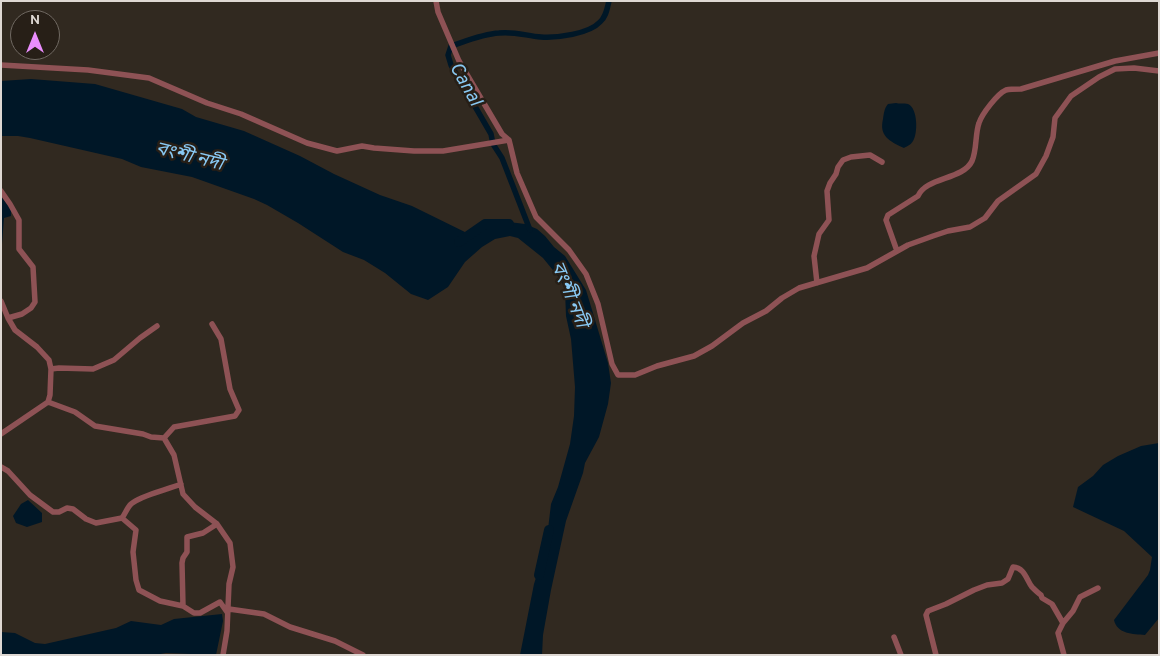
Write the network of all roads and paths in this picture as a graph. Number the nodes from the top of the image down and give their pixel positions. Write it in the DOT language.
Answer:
graph roads {
  1 [pos="436,1"];
  2 [pos="1159,53"];
  3 [pos="1,65"];
  4 [pos="1159,71"];
  5 [pos="509,140"];
  6 [pos="882,162"];
  7 [pos="1,191"];
  8 [pos="897,251"];
  9 [pos="817,284"];
  10 [pos="1,301"];
  11 [pos="8,318"];
  12 [pos="212,324"];
  13 [pos="157,326"];
  14 [pos="51,369"];
  15 [pos="48,402"];
  16 [pos="1,434"];
  17 [pos="164,438"];
  18 [pos="1,468"];
  19 [pos="181,484"];
  20 [pos="122,518"];
  21 [pos="216,524"];
  22 [pos="1098,588"];
  23 [pos="183,606"];
  24 [pos="228,610"];
  25 [pos="1063,623"];
  26 [pos="894,637"];
  27 [pos="223,655"];
  28 [pos="363,655"];
  29 [pos="901,655"];
  30 [pos="936,655"];
  31 [pos="1064,655"];
  1 -- 5 [label="street"];
  2 -- 8 [label="street"];
  3 -- 5 [label="street"];
  4 -- 8 [label="street"];
  5 -- 9 [label="street"];
  6 -- 9 [label="street"];
  7 -- 11 [label="street"];
  8 -- 9 [label="street"];
  10 -- 11 [label="street"];
  11 -- 14 [label="street"];
  12 -- 17 [label="street"];
  13 -- 14 [label="street"];
  14 -- 15 [label="street"];
  15 -- 16 [label="street"];
  15 -- 17 [label="street"];
  17 -- 19 [label="street"];
  18 -- 20 [label="street"];
  19 -- 20 [label="street"];
  19 -- 21 [label="street"];
  20 -- 23 [label="street"];
  21 -- 23 [label="street"];
  21 -- 24 [label="street"];
  22 -- 25 [label="street"];
  23 -- 24 [label="street"];
  24 -- 27 [label="street"];
  24 -- 28 [label="street"];
  25 -- 30 [label="street"];
  25 -- 31 [label="street"];
  26 -- 29 [label="street"];
}
